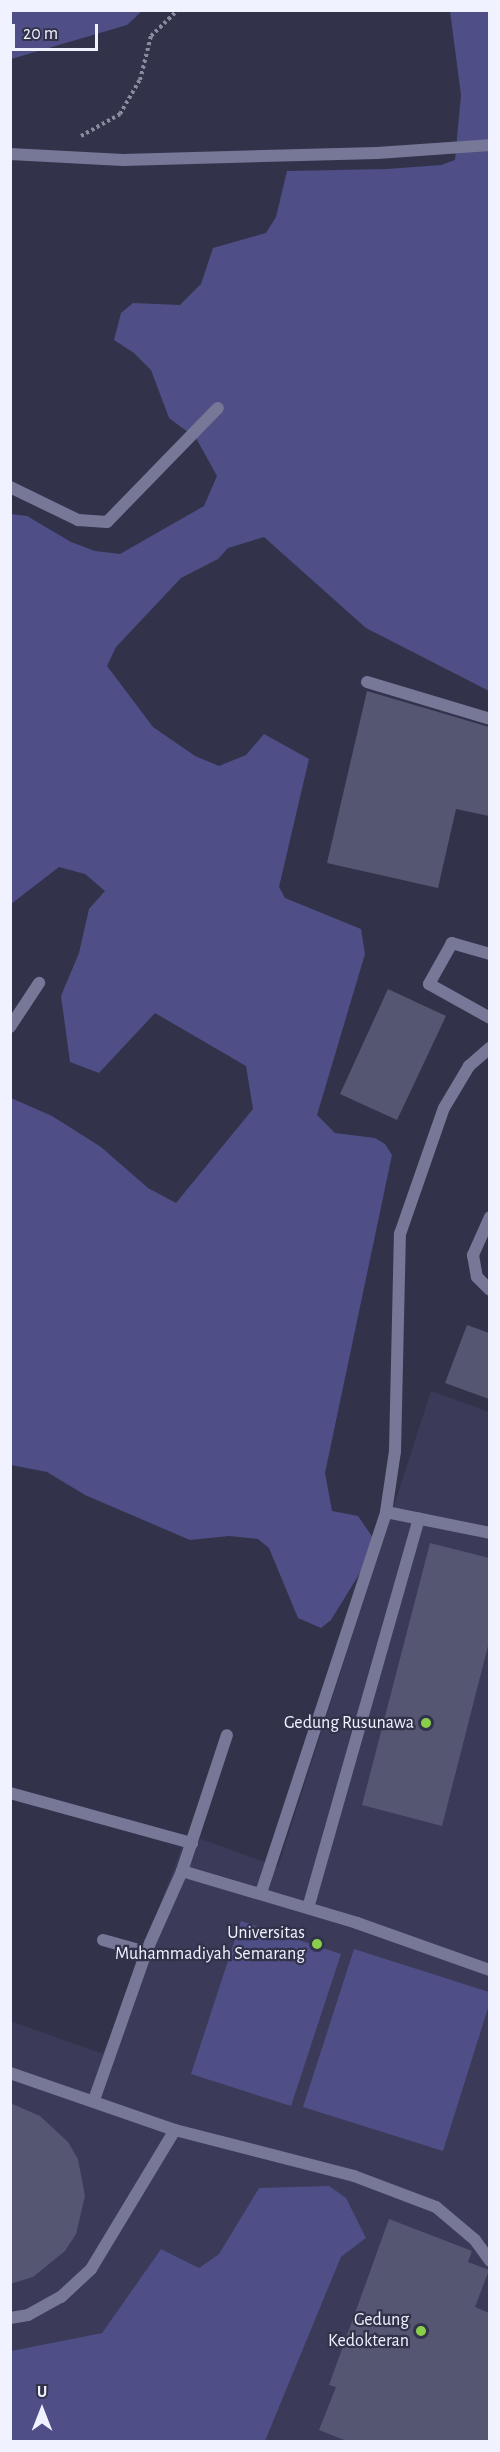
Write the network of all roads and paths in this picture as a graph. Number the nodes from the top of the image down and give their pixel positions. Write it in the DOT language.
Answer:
graph roads {
  1 [pos="178,10"];
  2 [pos="74,140"];
  3 [pos="489,145"];
  4 [pos="10,154"];
  5 [pos="218,408"];
  6 [pos="10,487"];
  7 [pos="367,682"];
  8 [pos="489,719"];
  9 [pos="489,954"];
  10 [pos="39,983"];
  11 [pos="489,1018"];
  12 [pos="10,1028"];
  13 [pos="489,1048"];
  14 [pos="489,1217"];
  15 [pos="489,1290"];
  16 [pos="386,1512"];
  17 [pos="418,1519"];
  18 [pos="489,1533"];
  19 [pos="227,1735"];
  20 [pos="10,1793"];
  21 [pos="192,1843"];
  22 [pos="183,1871"];
  23 [pos="261,1893"];
  24 [pos="308,1908"];
  25 [pos="103,1940"];
  26 [pos="146,1952"];
  27 [pos="489,1970"];
  28 [pos="10,2073"];
  29 [pos="94,2100"];
  30 [pos="175,2130"];
  31 [pos="489,2261"];
  32 [pos="10,2318"];
  1 -- 2 [label="path"];
  3 -- 4 [label="street"];
  5 -- 6 [label="street"];
  7 -- 8 [label="street"];
  9 -- 11 [label="street"];
  10 -- 12 [label="street"];
  13 -- 16 [label="street"];
  14 -- 15 [label="street"];
  16 -- 17 [label="street"];
  16 -- 23 [label="street"];
  17 -- 18 [label="street"];
  17 -- 24 [label="street"];
  19 -- 21 [label="street"];
  20 -- 21 [label="street"];
  21 -- 22 [label="street"];
  22 -- 23 [label="street"];
  22 -- 26 [label="street"];
  23 -- 24 [label="street"];
  24 -- 27 [label="street"];
  25 -- 26 [label="street"];
  26 -- 29 [label="street"];
  28 -- 29 [label="street"];
  29 -- 30 [label="street"];
  30 -- 31 [label="street"];
  30 -- 32 [label="street"];
}
